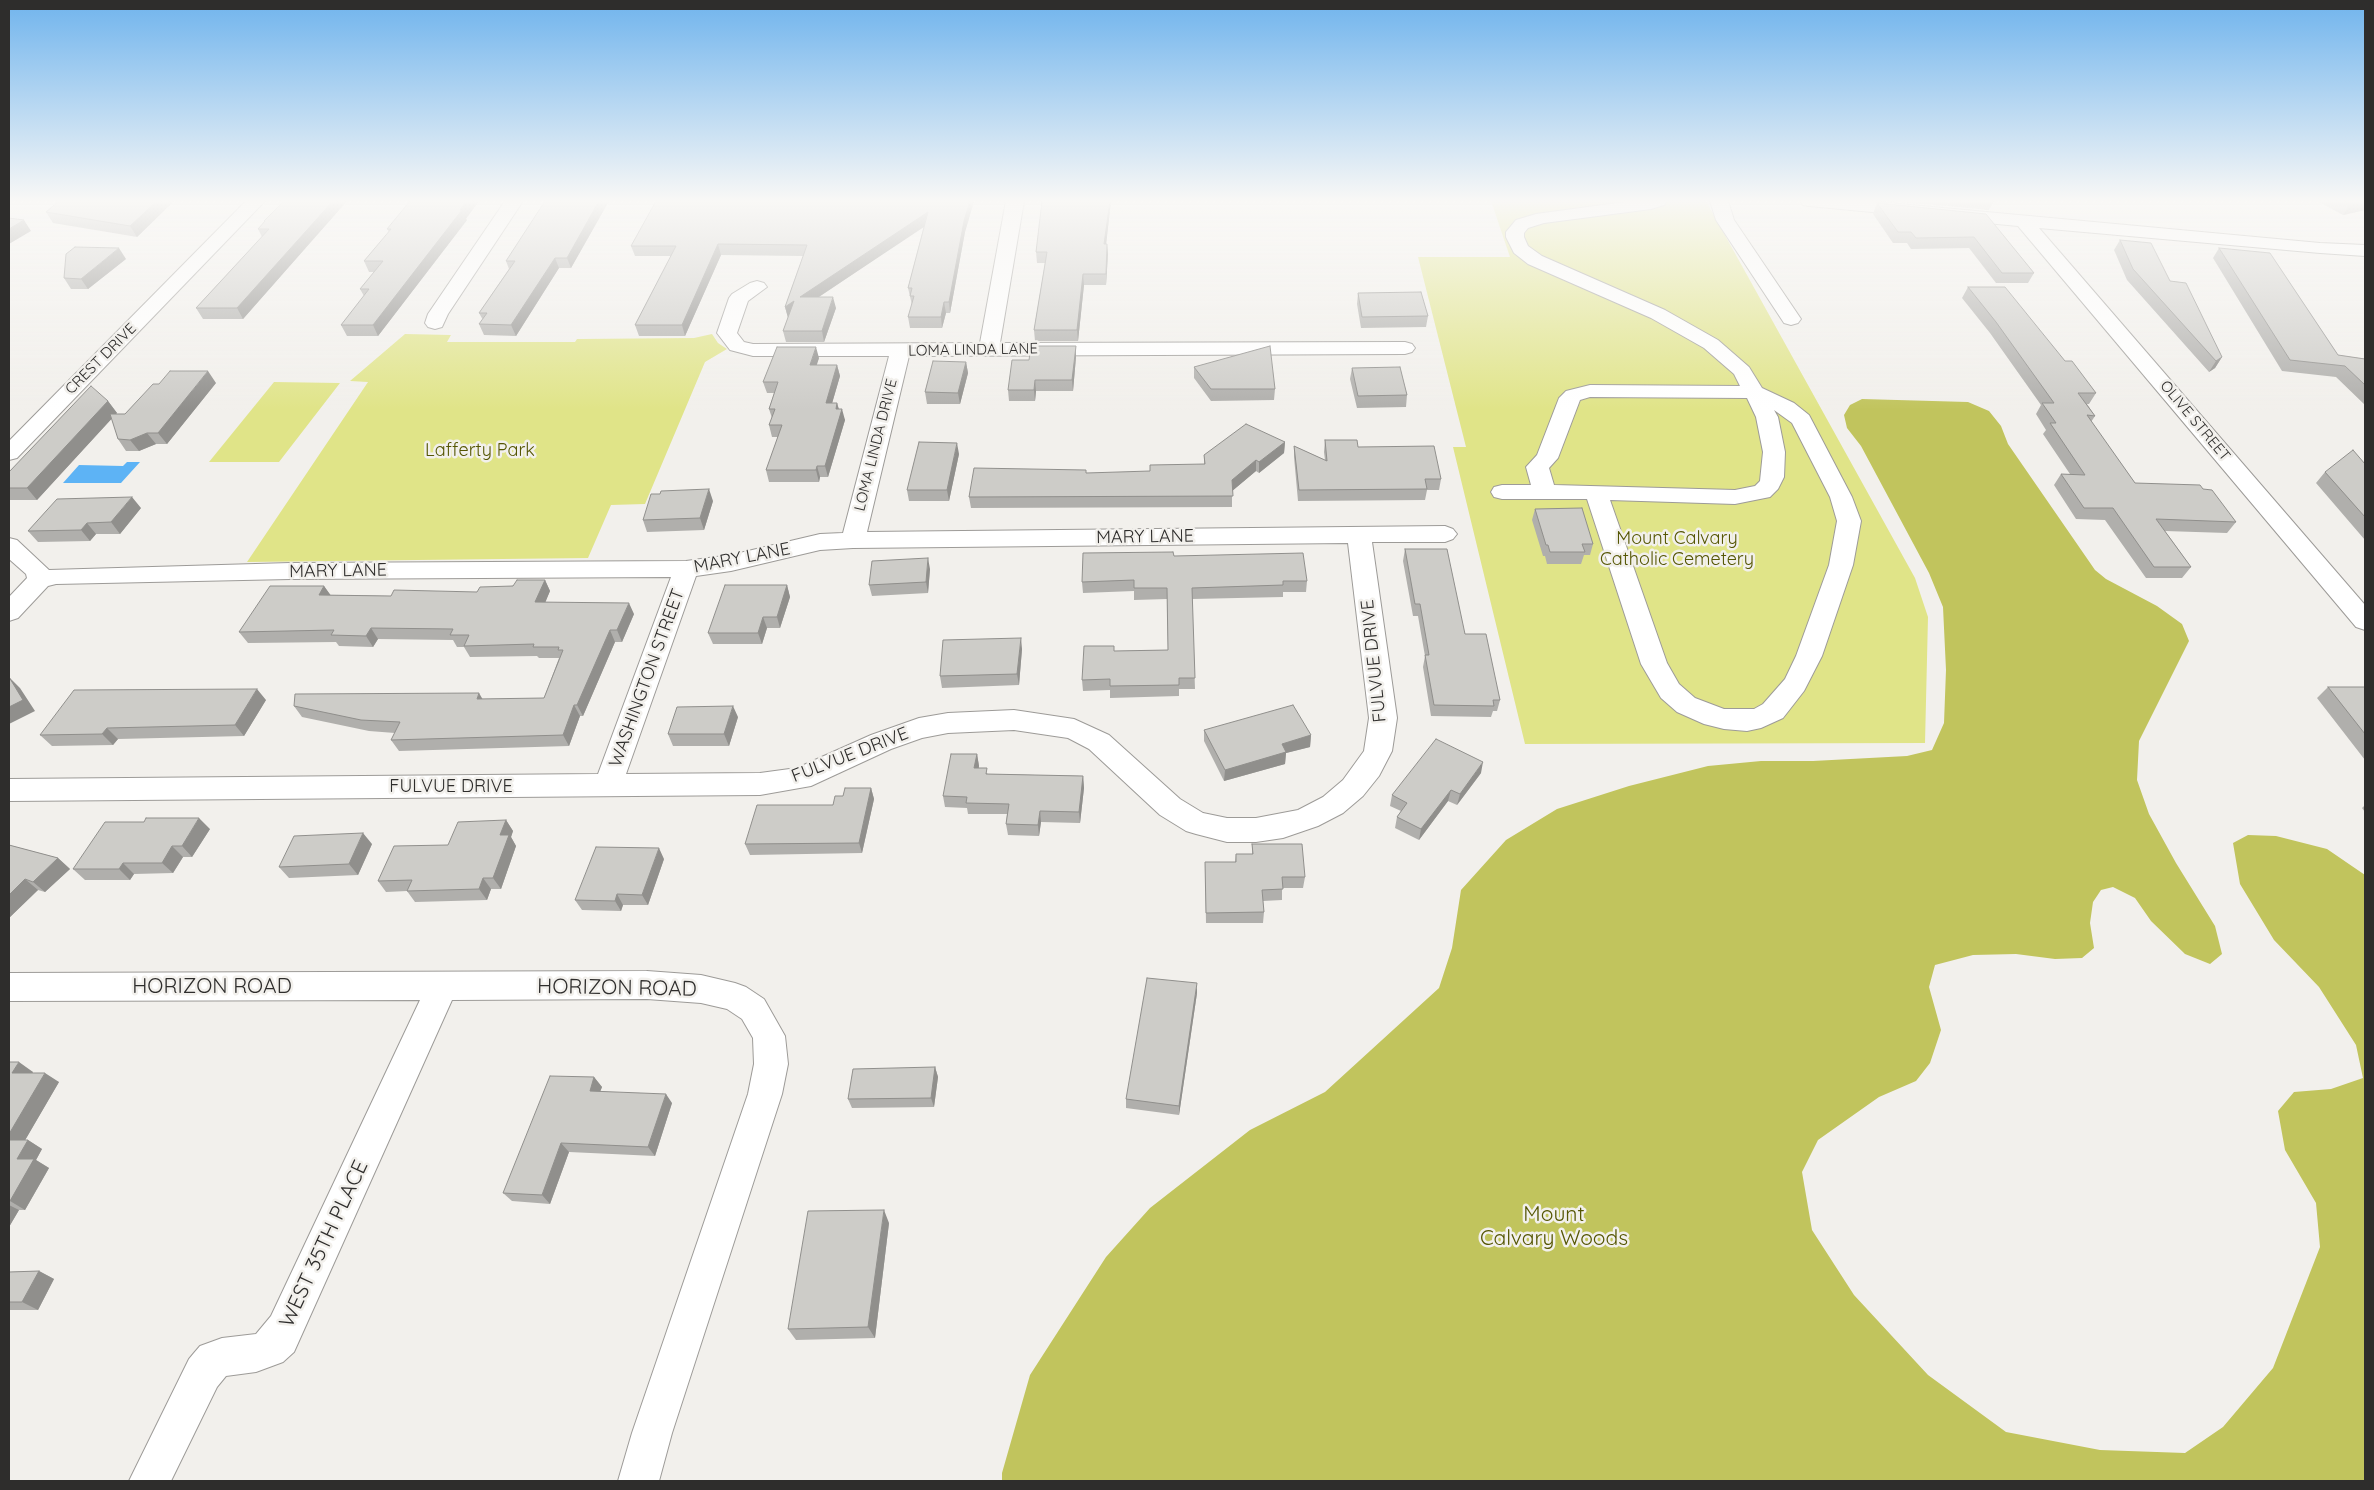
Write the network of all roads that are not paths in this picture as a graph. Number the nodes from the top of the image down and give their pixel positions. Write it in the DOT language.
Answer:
graph roads {
  1 [pos="188,271"];
  2 [pos="467,271"];
  3 [pos="1002,271"];
  4 [pos="1559,271"];
  5 [pos="1758,271"];
  6 [pos="2066,271"];
  7 [pos="756,286"];
  8 [pos="1791,319"];
  9 [pos="435,323"];
  10 [pos="1405,348"];
  11 [pos="989,350"];
  12 [pos="900,351"];
  13 [pos="1754,392"];
  14 [pos="9,453"];
  15 [pos="1502,492"];
  16 [pos="1545,492"];
  17 [pos="1596,492"];
  18 [pos="1445,534"];
  19 [pos="1359,535"];
  20 [pos="853,540"];
  21 [pos="9,546"];
  22 [pos="686,569"];
  23 [pos="40,580"];
  24 [pos="9,612"];
  25 [pos="2365,621"];
  26 [pos="608,786"];
  27 [pos="9,790"];
  28 [pos="442,986"];
  29 [pos="9,988"];
  30 [pos="149,1481"];
  31 [pos="638,1481"];
  1 -- 14 [label="street, CREST DRIVE"];
  2 -- 9 [label="street"];
  3 -- 11 [label="street"];
  4 -- 13 [label="street"];
  5 -- 8 [label="street"];
  6 -- 25 [label="street, OLIVE STREET"];
  7 -- 12 [label="street, LOMA LINDA LANE"];
  10 -- 11 [label="street, LOMA LINDA LANE"];
  11 -- 12 [label="street, LOMA LINDA LANE"];
  12 -- 20 [label="street, LOMA LINDA DRIVE"];
  13 -- 16 [label="street"];
  13 -- 17 [label="street"];
  13 -- 17 [label="street"];
  15 -- 16 [label="street"];
  16 -- 17 [label="street"];
  18 -- 19 [label="street, MARY LANE"];
  19 -- 20 [label="street, MARY LANE"];
  19 -- 26 [label="street, FULVUE DRIVE"];
  20 -- 22 [label="street, MARY LANE"];
  21 -- 23 [label="street"];
  22 -- 23 [label="street, MARY LANE"];
  22 -- 26 [label="street, WASHINGTON STREET"];
  23 -- 24 [label="street"];
  26 -- 27 [label="street, FULVUE DRIVE"];
  28 -- 29 [label="street, HORIZON ROAD"];
  28 -- 30 [label="street, WEST 35TH PLACE"];
  28 -- 31 [label="street, HORIZON ROAD"];
}
